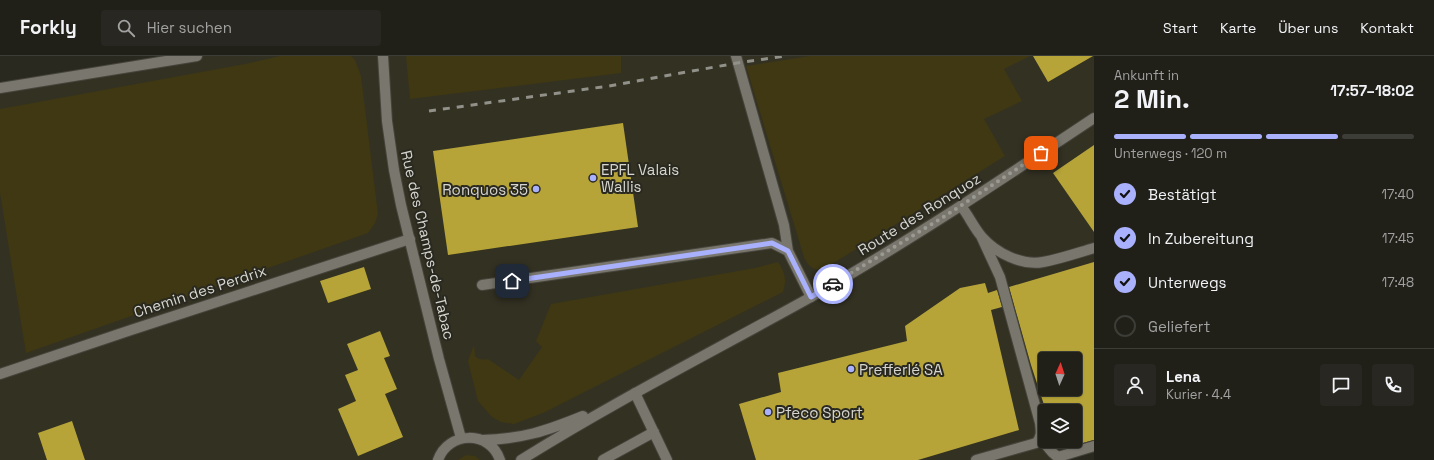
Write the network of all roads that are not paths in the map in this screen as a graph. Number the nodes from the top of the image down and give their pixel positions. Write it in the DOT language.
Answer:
graph roads {
  1 [pos="197,56"];
  2 [pos="383,56"];
  3 [pos="736,56"];
  4 [pos="0,88"];
  5 [pos="1094,118"];
  6 [pos="961,206"];
  7 [pos="982,236"];
  8 [pos="410,240"];
  9 [pos="1094,248"];
  10 [pos="788,251"];
  11 [pos="482,285"];
  12 [pos="811,297"];
  13 [pos="0,374"];
  14 [pos="632,395"];
  15 [pos="1038,416"];
  16 [pos="654,432"];
  17 [pos="461,438"];
  18 [pos="482,440"];
  19 [pos="1038,442"];
  20 [pos="1094,446"];
  21 [pos="1048,448"];
  22 [pos="438,460"];
  23 [pos="500,460"];
  24 [pos="521,460"];
  25 [pos="603,460"];
  26 [pos="667,460"];
  27 [pos="976,460"];
  1 -- 4 [label="street"];
  2 -- 8 [label="street, Rue des Champs-de-Tabac"];
  3 -- 10 [label="street"];
  5 -- 6 [label="street, Route des Ronquoz"];
  6 -- 7 [label="street"];
  6 -- 12 [label="street, Route des Ronquoz"];
  7 -- 9 [label="street"];
  7 -- 15 [label="street"];
  8 -- 13 [label="street, Chemin des Perdrix"];
  8 -- 17 [label="street, Rue des Champs-de-Tabac"];
  10 -- 11 [label="street"];
  10 -- 12 [label="street"];
  12 -- 14 [label="street, Route des Ronquoz"];
  14 -- 16 [label="street"];
  14 -- 18 [label="street, Route des Ronquoz"];
  14 -- 24 [label="street, Route des Ronquoz"];
  16 -- 25 [label="street"];
  16 -- 26 [label="street"];
  17 -- 18 [label="street, Route des Ronquoz"];
  17 -- 22 [label="street"];
  18 -- 23 [label="street"];
  19 -- 27 [label="street"];
  20 -- 21 [label="street"];
}
